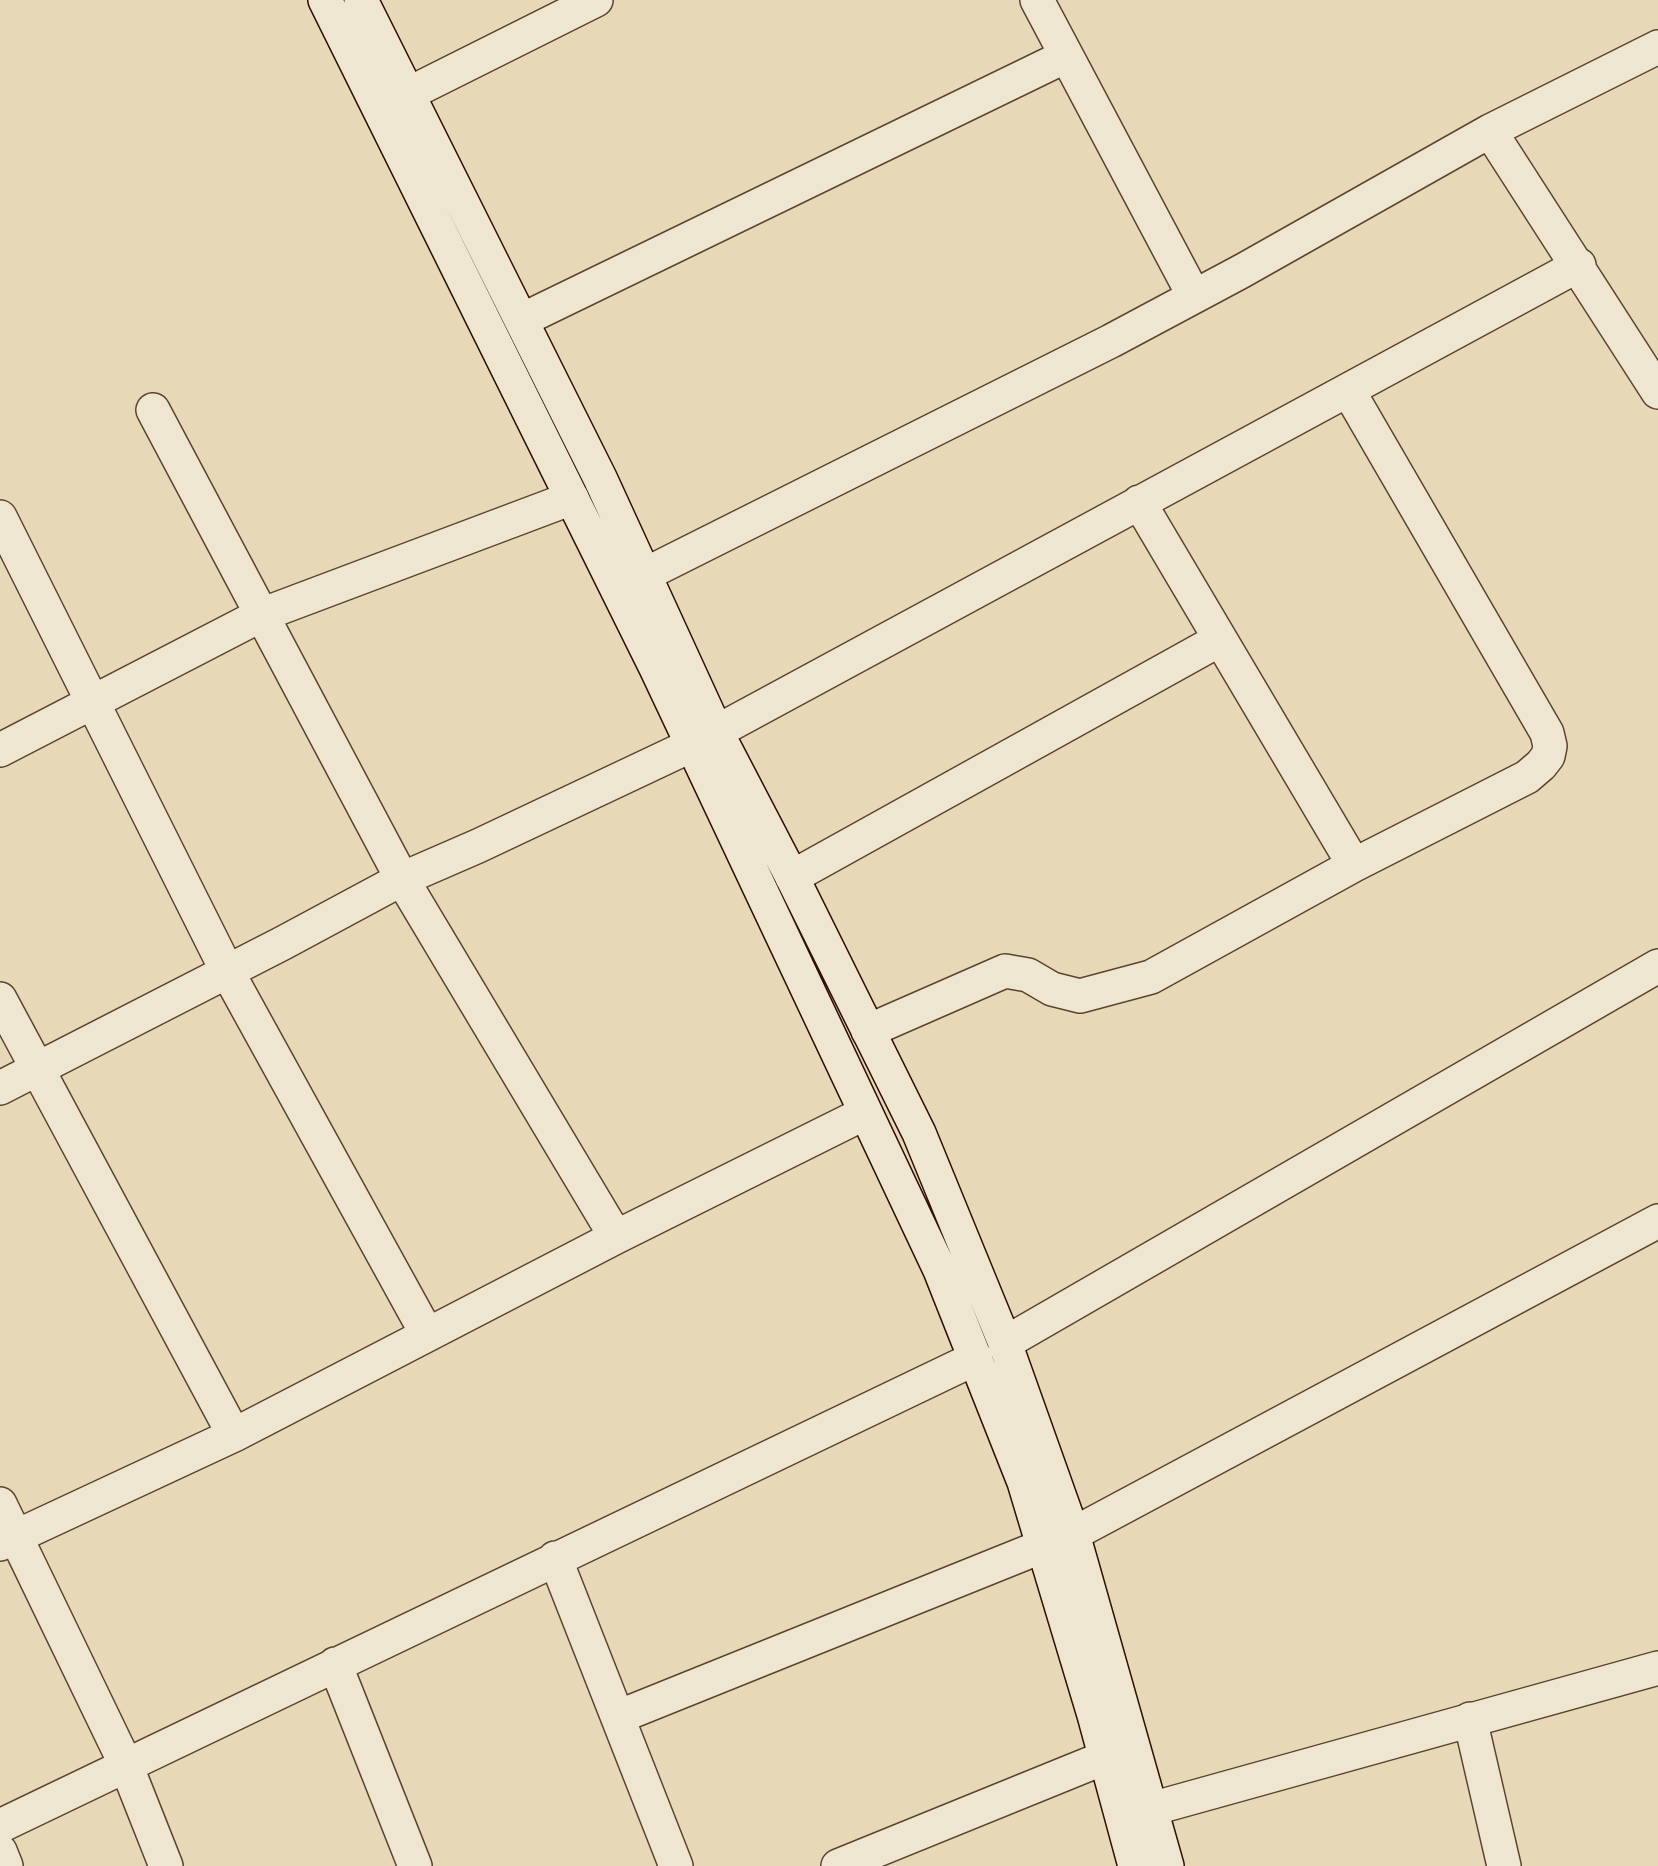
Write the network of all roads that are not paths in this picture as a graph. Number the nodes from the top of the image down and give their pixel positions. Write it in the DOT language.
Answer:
graph roads {
  1 [pos="325,0"];
  2 [pos="361,0"];
  3 [pos="596,0"];
  4 [pos="1037,0"];
  5 [pos="1658,47"];
  6 [pos="1066,56"];
  7 [pos="408,94"];
  8 [pos="1490,131"];
  9 [pos="1579,266"];
  10 [pos="1194,296"];
  11 [pos="522,320"];
  12 [pos="1348,390"];
  13 [pos="1658,392"];
  14 [pos="153,410"];
  15 [pos="572,498"];
  16 [pos="1140,502"];
  17 [pos="0,517"];
  18 [pos="646,574"];
  19 [pos="261,615"];
  20 [pos="1219,640"];
  21 [pos="92,702"];
  22 [pos="704,738"];
  23 [pos="0,750"];
  24 [pos="1354,865"];
  25 [pos="792,877"];
  26 [pos="402,879"];
  27 [pos="1658,966"];
  28 [pos="227,971"];
  29 [pos="0,999"];
  30 [pos="868,1031"];
  31 [pos="37,1069"];
  32 [pos="0,1088"];
  33 [pos="865,1113"];
  34 [pos="1658,1221"];
  35 [pos="616,1237"];
  36 [pos="427,1334"];
  37 [pos="1005,1343"];
  38 [pos="976,1358"];
  39 [pos="234,1435"];
  40 [pos="0,1504"];
  41 [pos="1073,1534"];
  42 [pos="8,1540"];
  43 [pos="1043,1546"];
  44 [pos="555,1558"];
  45 [pos="335,1664"];
  46 [pos="1658,1668"];
  47 [pos="618,1717"];
  48 [pos="1470,1719"];
  49 [pos="1120,1751"];
  50 [pos="126,1765"];
  51 [pos="1151,1809"];
  52 [pos="0,1826"];
  53 [pos="0,1851"];
  54 [pos="6,1866"];
  55 [pos="166,1866"];
  56 [pos="415,1866"];
  57 [pos="676,1866"];
  58 [pos="838,1866"];
  59 [pos="1135,1866"];
  60 [pos="1167,1866"];
  61 [pos="1504,1866"];
  1 -- 15 [label="street"];
  2 -- 7 [label="street"];
  3 -- 7 [label="street"];
  4 -- 6 [label="street"];
  5 -- 8 [label="street"];
  6 -- 10 [label="street"];
  6 -- 11 [label="street"];
  7 -- 11 [label="street"];
  8 -- 9 [label="street"];
  8 -- 10 [label="street"];
  9 -- 12 [label="street"];
  9 -- 13 [label="street"];
  10 -- 18 [label="street"];
  11 -- 18 [label="street"];
  12 -- 16 [label="street"];
  12 -- 24 [label="street"];
  14 -- 19 [label="street"];
  15 -- 19 [label="street"];
  15 -- 22 [label="street"];
  16 -- 20 [label="street"];
  16 -- 22 [label="street"];
  17 -- 21 [label="street"];
  18 -- 22 [label="street"];
  19 -- 21 [label="street"];
  19 -- 26 [label="street"];
  20 -- 24 [label="street"];
  20 -- 25 [label="street"];
  21 -- 23 [label="street"];
  21 -- 28 [label="street"];
  22 -- 25 [label="street"];
  22 -- 26 [label="street"];
  22 -- 33 [label="street"];
  24 -- 30 [label="street"];
  25 -- 30 [label="street"];
  26 -- 28 [label="street"];
  26 -- 35 [label="street"];
  27 -- 37 [label="street"];
  28 -- 31 [label="street"];
  28 -- 36 [label="street"];
  29 -- 31 [label="street"];
  30 -- 37 [label="street"];
  31 -- 32 [label="street"];
  31 -- 39 [label="street"];
  33 -- 35 [label="street"];
  33 -- 38 [label="street"];
  34 -- 41 [label="street"];
  35 -- 36 [label="street"];
  36 -- 39 [label="street"];
  37 -- 41 [label="street"];
  38 -- 43 [label="street"];
  38 -- 44 [label="street"];
  39 -- 42 [label="street"];
  40 -- 42 [label="street"];
  41 -- 49 [label="street"];
  42 -- 50 [label="street"];
  43 -- 47 [label="street"];
  43 -- 49 [label="street"];
  44 -- 45 [label="street"];
  44 -- 47 [label="street"];
  45 -- 50 [label="street"];
  45 -- 56 [label="street"];
  46 -- 48 [label="street"];
  47 -- 57 [label="street"];
  48 -- 51 [label="street"];
  48 -- 61 [label="street"];
  49 -- 51 [label="street"];
  49 -- 58 [label="street"];
  49 -- 59 [label="street"];
  50 -- 52 [label="street"];
  50 -- 55 [label="street"];
  51 -- 60 [label="street"];
  53 -- 54 [label="street"];
}
